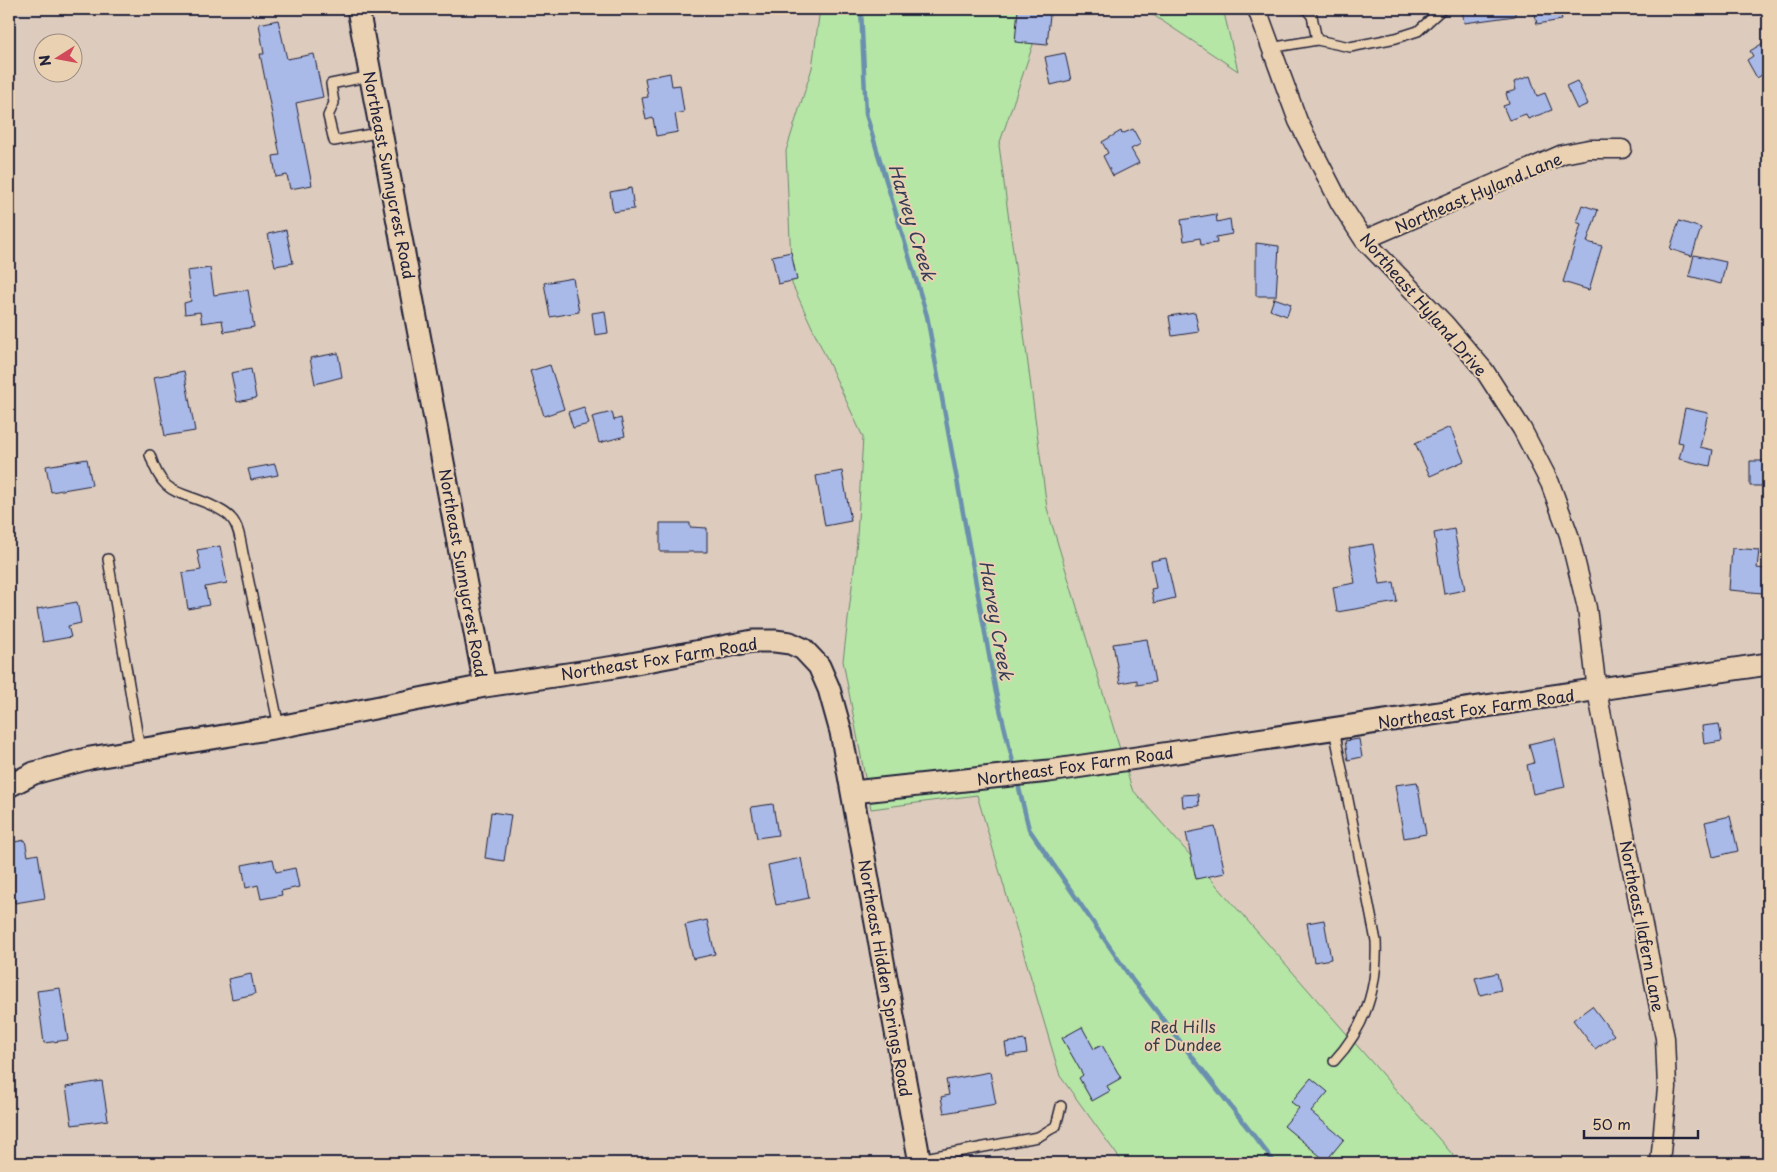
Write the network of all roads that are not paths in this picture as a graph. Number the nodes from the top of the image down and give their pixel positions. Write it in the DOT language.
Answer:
graph roads {
  1 [pos="358,9"];
  2 [pos="1258,9"];
  3 [pos="1306,9"];
  4 [pos="1442,9"];
  5 [pos="1317,40"];
  6 [pos="1269,48"];
  7 [pos="371,76"];
  8 [pos="382,132"];
  9 [pos="1622,149"];
  10 [pos="1364,240"];
  11 [pos="150,455"];
  12 [pos="108,560"];
  13 [pos="1768,664"];
  14 [pos="485,686"];
  15 [pos="1597,690"];
  16 [pos="279,728"];
  17 [pos="1334,729"];
  18 [pos="140,750"];
  19 [pos="9,786"];
  20 [pos="853,792"];
  21 [pos="1334,1061"];
  22 [pos="1061,1106"];
  23 [pos="920,1161"];
  24 [pos="1660,1163"];
  1 -- 7 [label="street, Northeast Sunnycrest Road"];
  2 -- 6 [label="street, Northeast Hyland Drive"];
  3 -- 5 [label="lane"];
  4 -- 5 [label="lane"];
  5 -- 6 [label="lane"];
  6 -- 10 [label="street, Northeast Hyland Drive"];
  7 -- 8 [label="street, Northeast Sunnycrest Road"];
  7 -- 8 [label="lane"];
  8 -- 14 [label="street, Northeast Sunnycrest Road"];
  9 -- 10 [label="street, Northeast Hyland Lane"];
  10 -- 15 [label="street, Northeast Hyland Drive"];
  11 -- 16 [label="lane"];
  12 -- 18 [label="lane"];
  13 -- 15 [label="street, Northeast Fox Farm Road"];
  14 -- 16 [label="street, Northeast Sunnycrest Road"];
  14 -- 20 [label="street, Northeast Fox Farm Road"];
  15 -- 17 [label="street, Northeast Fox Farm Road"];
  15 -- 24 [label="street, Northeast Ilafern Lane"];
  16 -- 18 [label="street, Northeast Sunnycrest Road"];
  17 -- 20 [label="street, Northeast Fox Farm Road"];
  17 -- 21 [label="lane"];
  18 -- 19 [label="street, Northeast Sunnycrest Road"];
  20 -- 23 [label="street, Northeast Hidden Springs Road"];
  22 -- 23 [label="lane"];
}
